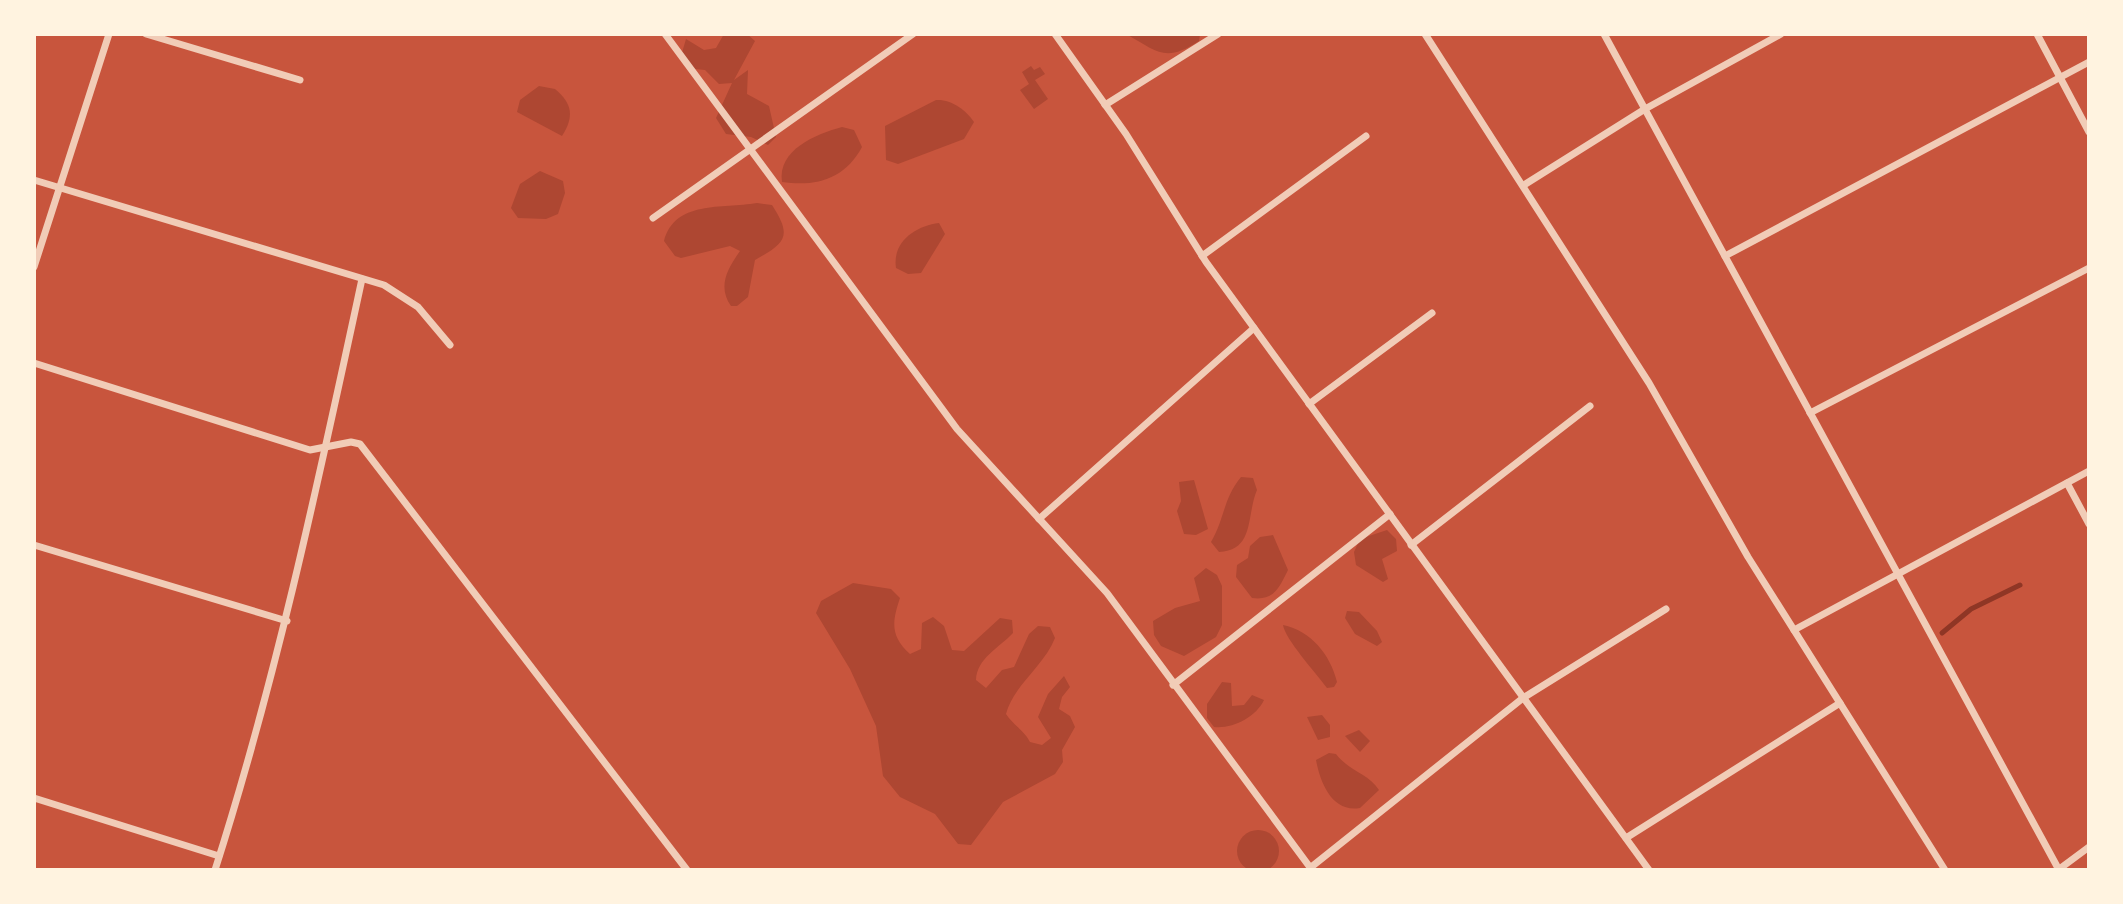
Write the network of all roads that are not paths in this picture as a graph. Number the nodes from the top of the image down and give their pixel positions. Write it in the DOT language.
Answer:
graph roads {
  1 [pos="109,34"];
  2 [pos="146,34"];
  3 [pos="665,34"];
  4 [pos="913,34"];
  5 [pos="1055,34"];
  6 [pos="1218,34"];
  7 [pos="1425,34"];
  8 [pos="1604,34"];
  9 [pos="1781,34"];
  10 [pos="2037,34"];
  11 [pos="2089,62"];
  12 [pos="2060,78"];
  13 [pos="300,80"];
  14 [pos="1105,105"];
  15 [pos="1645,109"];
  16 [pos="2089,132"];
  17 [pos="1366,136"];
  18 [pos="748,150"];
  19 [pos="34,180"];
  20 [pos="1524,185"];
  21 [pos="60,187"];
  22 [pos="653,218"];
  23 [pos="1202,256"];
  24 [pos="1725,256"];
  25 [pos="34,267"];
  26 [pos="2089,268"];
  27 [pos="362,279"];
  28 [pos="1432,313"];
  29 [pos="1254,328"];
  30 [pos="450,345"];
  31 [pos="34,363"];
  32 [pos="1309,404"];
  33 [pos="1590,406"];
  34 [pos="1810,413"];
  35 [pos="325,449"];
  36 [pos="2089,471"];
  37 [pos="2067,483"];
  38 [pos="1390,514"];
  39 [pos="1039,519"];
  40 [pos="2089,524"];
  41 [pos="34,545"];
  42 [pos="1411,545"];
  43 [pos="1898,574"];
  44 [pos="1666,609"];
  45 [pos="287,621"];
  46 [pos="1794,630"];
  47 [pos="1173,685"];
  48 [pos="1523,698"];
  49 [pos="1840,703"];
  50 [pos="34,798"];
  51 [pos="1626,838"];
  52 [pos="2089,847"];
  53 [pos="219,856"];
  54 [pos="1311,869"];
  55 [pos="1943,869"];
  56 [pos="215,870"];
  57 [pos="687,870"];
  58 [pos="1649,870"];
  59 [pos="2059,870"];
  1 -- 21 [label="street"];
  2 -- 13 [label="street"];
  3 -- 18 [label="street"];
  4 -- 18 [label="street"];
  5 -- 14 [label="street"];
  6 -- 14 [label="street"];
  7 -- 20 [label="street"];
  8 -- 15 [label="street"];
  9 -- 15 [label="street"];
  10 -- 12 [label="street"];
  11 -- 12 [label="street"];
  12 -- 16 [label="street"];
  12 -- 24 [label="street"];
  14 -- 23 [label="street"];
  15 -- 20 [label="street"];
  15 -- 24 [label="street"];
  17 -- 23 [label="street"];
  18 -- 22 [label="street"];
  18 -- 39 [label="street"];
  19 -- 21 [label="street"];
  20 -- 46 [label="street"];
  21 -- 25 [label="street"];
  21 -- 27 [label="street"];
  23 -- 29 [label="street"];
  24 -- 34 [label="street"];
  26 -- 34 [label="street"];
  27 -- 30 [label="street"];
  27 -- 35 [label="street"];
  28 -- 32 [label="street"];
  29 -- 32 [label="street"];
  29 -- 39 [label="street"];
  31 -- 35 [label="street"];
  32 -- 38 [label="street"];
  33 -- 42 [label="street"];
  34 -- 43 [label="street"];
  35 -- 45 [label="street"];
  35 -- 57 [label="street"];
  36 -- 37 [label="street"];
  37 -- 40 [label="street"];
  37 -- 43 [label="street"];
  38 -- 42 [label="street"];
  38 -- 47 [label="street"];
  39 -- 47 [label="street"];
  41 -- 45 [label="street"];
  42 -- 48 [label="street"];
  43 -- 46 [label="street"];
  43 -- 59 [label="street"];
  44 -- 48 [label="street"];
  45 -- 53 [label="street"];
  46 -- 49 [label="street"];
  47 -- 54 [label="street"];
  48 -- 51 [label="street"];
  48 -- 54 [label="street"];
  49 -- 51 [label="street"];
  49 -- 55 [label="street"];
  50 -- 53 [label="street"];
  51 -- 58 [label="street"];
  52 -- 59 [label="street"];
  53 -- 56 [label="street"];
}
